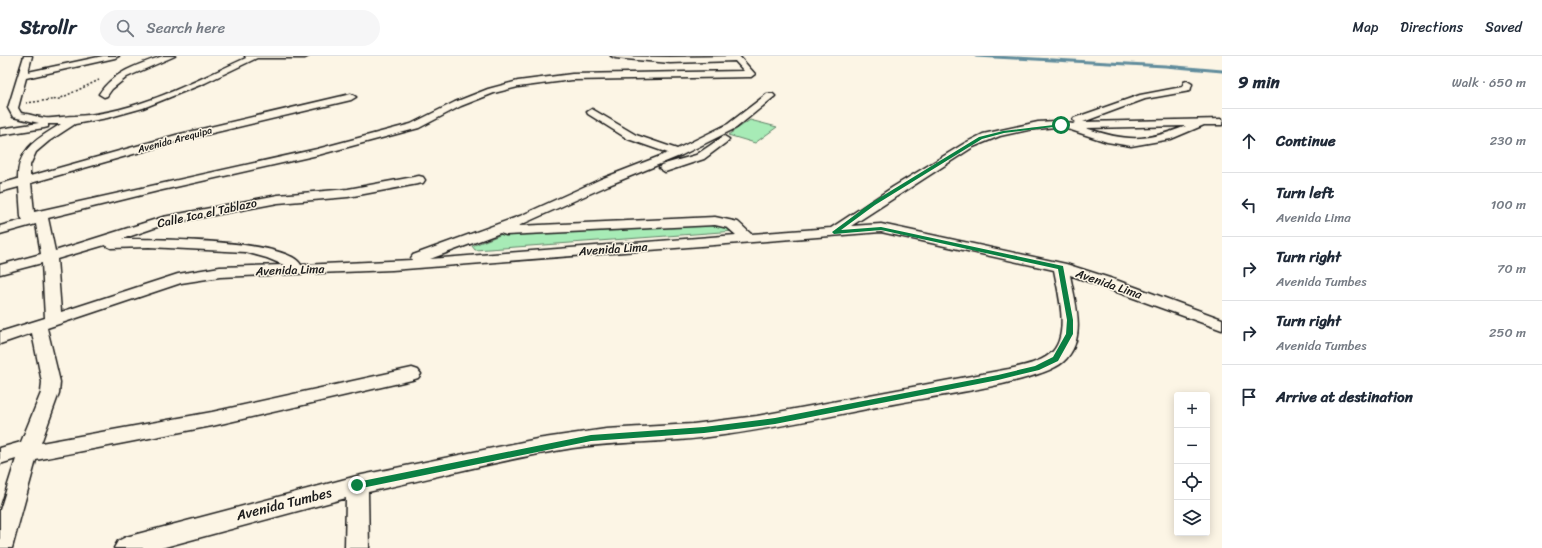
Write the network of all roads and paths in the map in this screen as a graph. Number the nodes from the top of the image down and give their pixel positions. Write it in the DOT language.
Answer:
graph roads {
  1 [pos="28,56"];
  2 [pos="115,56"];
  3 [pos="171,56"];
  4 [pos="249,56"];
  5 [pos="256,56"];
  6 [pos="305,56"];
  7 [pos="615,56"];
  8 [pos="106,57"];
  9 [pos="127,73"];
  10 [pos="22,76"];
  11 [pos="1187,84"];
  12 [pos="104,94"];
  13 [pos="770,96"];
  14 [pos="351,97"];
  15 [pos="14,104"];
  16 [pos="592,112"];
  17 [pos="76,119"];
  18 [pos="1222,122"];
  19 [pos="1201,123"];
  20 [pos="1061,125"];
  21 [pos="0,132"];
  22 [pos="715,136"];
  23 [pos="678,153"];
  24 [pos="419,180"];
  25 [pos="26,182"];
  26 [pos="621,183"];
  27 [pos="0,188"];
  28 [pos="36,218"];
  29 [pos="0,224"];
  30 [pos="0,230"];
  31 [pos="491,232"];
  32 [pos="834,232"];
  33 [pos="749,239"];
  34 [pos="86,247"];
  35 [pos="49,256"];
  36 [pos="392,266"];
  37 [pos="1061,267"];
  38 [pos="0,270"];
  39 [pos="294,270"];
  40 [pos="45,322"];
  41 [pos="1222,325"];
  42 [pos="0,338"];
  43 [pos="412,374"];
  44 [pos="28,450"];
  45 [pos="0,456"];
  46 [pos="357,485"];
  47 [pos="0,548"];
  48 [pos="126,548"];
  49 [pos="358,548"];
  1 -- 10 [label="street"];
  2 -- 8 [label="street"];
  3 -- 9 [label="street"];
  4 -- 5 [label="street"];
  5 -- 6 [label="street"];
  5 -- 17 [label="street"];
  7 -- 28 [label="street"];
  8 -- 10 [label="street"];
  9 -- 12 [label="street"];
  9 -- 15 [label="path"];
  10 -- 15 [label="street"];
  11 -- 20 [label="street"];
  13 -- 22 [label="street"];
  14 -- 25 [label="street, Avenida Arequipa"];
  15 -- 17 [label="street"];
  16 -- 23 [label="street"];
  17 -- 21 [label="street"];
  17 -- 25 [label="street"];
  18 -- 19 [label="street"];
  19 -- 20 [label="street"];
  19 -- 20 [label="street"];
  20 -- 32 [label="street"];
  22 -- 23 [label="street"];
  22 -- 26 [label="street"];
  23 -- 31 [label="street"];
  24 -- 34 [label="street, Calle Ica el Tablazo"];
  25 -- 27 [label="street, Avenida Arequipa"];
  25 -- 28 [label="street"];
  28 -- 29 [label="street"];
  28 -- 30 [label="street"];
  28 -- 35 [label="street"];
  31 -- 33 [label="street"];
  31 -- 36 [label="street"];
  32 -- 33 [label="street, Avenida Lima"];
  32 -- 37 [label="street, Avenida Lima"];
  33 -- 36 [label="street, Avenida Lima"];
  34 -- 35 [label="street, Calle Ica el Tablazo"];
  34 -- 39 [label="street"];
  35 -- 38 [label="street, Calle Ica el Tablazo"];
  35 -- 40 [label="street"];
  36 -- 39 [label="street, Avenida Lima"];
  37 -- 41 [label="street, Avenida Lima"];
  37 -- 46 [label="street, Avenida Tumbes"];
  39 -- 40 [label="street, Avenida Lima"];
  40 -- 42 [label="street, Avenida Lima"];
  40 -- 44 [label="street"];
  43 -- 44 [label="street"];
  44 -- 45 [label="street"];
  44 -- 47 [label="street"];
  46 -- 48 [label="street, Avenida Tumbes"];
  46 -- 49 [label="street"];
}
